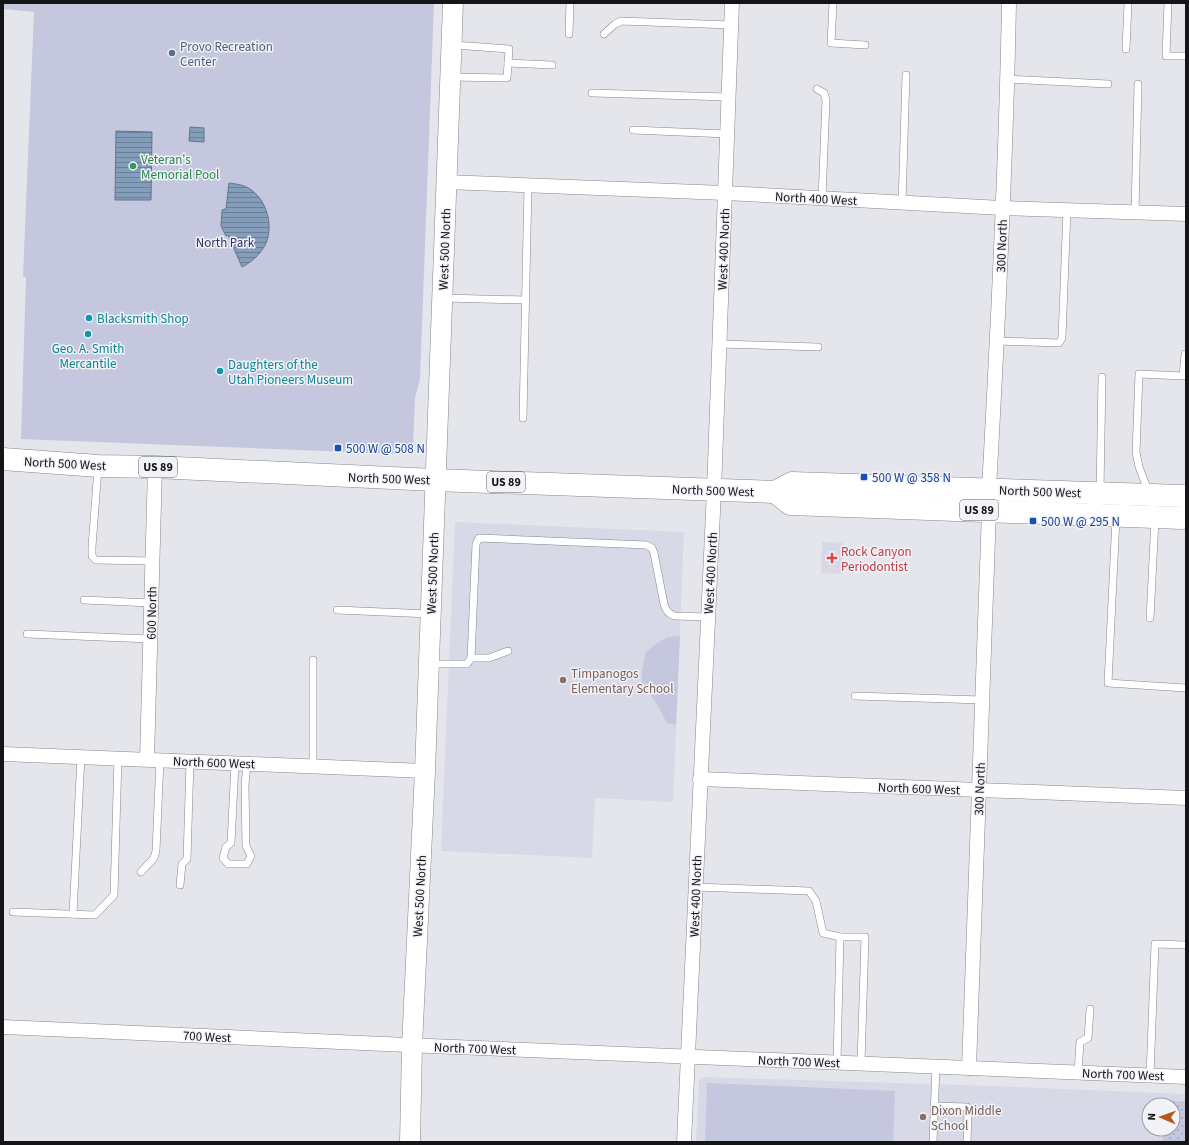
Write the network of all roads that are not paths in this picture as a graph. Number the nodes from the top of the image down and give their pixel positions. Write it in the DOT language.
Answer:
graph roads {
  1 [pos="453,3"];
  2 [pos="570,3"];
  3 [pos="732,3"];
  4 [pos="832,3"];
  5 [pos="1009,3"];
  6 [pos="1128,3"];
  7 [pos="1168,3"];
  8 [pos="731,25"];
  9 [pos="569,34"];
  10 [pos="604,34"];
  11 [pos="451,44"];
  12 [pos="865,45"];
  13 [pos="1126,49"];
  14 [pos="1186,56"];
  15 [pos="508,63"];
  16 [pos="552,65"];
  17 [pos="906,75"];
  18 [pos="450,77"];
  19 [pos="1008,79"];
  20 [pos="1108,84"];
  21 [pos="1138,84"];
  22 [pos="816,89"];
  23 [pos="592,93"];
  24 [pos="728,97"];
  25 [pos="633,130"];
  26 [pos="727,134"];
  27 [pos="446,182"];
  28 [pos="528,186"];
  29 [pos="725,193"];
  30 [pos="822,198"];
  31 [pos="902,203"];
  32 [pos="1002,208"];
  33 [pos="1068,210"];
  34 [pos="1135,212"];
  35 [pos="1186,214"];
  36 [pos="442,298"];
  37 [pos="525,300"];
  38 [pos="997,341"];
  39 [pos="719,344"];
  40 [pos="818,348"];
  41 [pos="1186,354"];
  42 [pos="1102,377"];
  43 [pos="523,418"];
  44 [pos="3,459"];
  45 [pos="98,466"];
  46 [pos="155,467"];
  47 [pos="435,480"];
  48 [pos="989,489"];
  49 [pos="714,490"];
  50 [pos="775,492"];
  51 [pos="1100,493"];
  52 [pos="1150,495"];
  53 [pos="1186,498"];
  54 [pos="989,511"];
  55 [pos="1116,515"];
  56 [pos="1186,515"];
  57 [pos="1155,516"];
  58 [pos="152,561"];
  59 [pos="84,600"];
  60 [pos="151,603"];
  61 [pos="337,610"];
  62 [pos="431,614"];
  63 [pos="707,617"];
  64 [pos="1150,618"];
  65 [pos="27,634"];
  66 [pos="150,639"];
  67 [pos="508,651"];
  68 [pos="313,660"];
  69 [pos="469,661"];
  70 [pos="429,664"];
  71 [pos="1185,688"];
  72 [pos="855,696"];
  73 [pos="982,700"];
  74 [pos="3,754"];
  75 [pos="81,757"];
  76 [pos="118,758"];
  77 [pos="154,760"];
  78 [pos="190,762"];
  79 [pos="241,763"];
  80 [pos="313,766"];
  81 [pos="425,771"];
  82 [pos="700,779"];
  83 [pos="978,790"];
  84 [pos="1186,798"];
  85 [pos="141,872"];
  86 [pos="180,885"];
  87 [pos="696,887"];
  88 [pos="13,912"];
  89 [pos="73,914"];
  90 [pos="840,937"];
  91 [pos="1186,945"];
  92 [pos="1090,1009"];
  93 [pos="3,1027"];
  94 [pos="412,1046"];
  95 [pos="688,1056"];
  96 [pos="837,1062"];
  97 [pos="862,1063"];
  98 [pos="936,1066"];
  99 [pos="969,1068"];
  100 [pos="1078,1073"];
  101 [pos="1150,1076"];
  102 [pos="1186,1077"];
  103 [pos="934,1106"];
  104 [pos="410,1142"];
  105 [pos="684,1142"];
  106 [pos="933,1142"];
  107 [pos="967,1142"];
  1 -- 11 [label="street, West 500 North"];
  2 -- 9 [label="lane"];
  3 -- 8 [label="street, West 400 North"];
  4 -- 12 [label="lane"];
  5 -- 19 [label="street, 300 North"];
  6 -- 13 [label="lane"];
  7 -- 14 [label="lane"];
  8 -- 10 [label="lane"];
  8 -- 24 [label="street, West 400 North"];
  11 -- 15 [label="lane"];
  11 -- 18 [label="street, West 500 North"];
  15 -- 16 [label="lane"];
  15 -- 18 [label="lane"];
  17 -- 31 [label="lane"];
  18 -- 27 [label="street, West 500 North"];
  19 -- 20 [label="lane"];
  19 -- 32 [label="street, 300 North"];
  21 -- 34 [label="lane"];
  22 -- 30 [label="lane"];
  23 -- 24 [label="lane"];
  24 -- 26 [label="street, West 400 North"];
  25 -- 26 [label="lane"];
  26 -- 29 [label="street, West 400 North"];
  27 -- 28 [label="street, North 400 West"];
  27 -- 36 [label="street, West 500 North"];
  28 -- 29 [label="street, North 400 West"];
  28 -- 37 [label="lane"];
  29 -- 30 [label="street, North 400 West"];
  29 -- 39 [label="street, West 400 North"];
  30 -- 31 [label="street, North 400 West"];
  31 -- 32 [label="street, North 400 West"];
  32 -- 33 [label="street, North 400 West"];
  32 -- 38 [label="street, 300 North"];
  33 -- 34 [label="street, North 400 West"];
  33 -- 38 [label="lane"];
  34 -- 35 [label="street, North 400 West"];
  36 -- 37 [label="lane"];
  36 -- 47 [label="street, West 500 North"];
  37 -- 43 [label="lane"];
  38 -- 48 [label="street, 300 North"];
  39 -- 40 [label="lane"];
  39 -- 49 [label="street, West 400 North"];
  41 -- 52 [label="lane"];
  42 -- 51 [label="lane"];
  44 -- 45 [label="main road, North 500 West / US 89"];
  45 -- 46 [label="main road, North 500 West / US 89"];
  45 -- 58 [label="lane"];
  46 -- 47 [label="main road, North 500 West / US 89"];
  46 -- 58 [label="street, 600 North"];
  47 -- 49 [label="main road, North 500 West / US 89"];
  47 -- 62 [label="street, West 500 North"];
  48 -- 50 [label="main road, North 500 West / US 89"];
  48 -- 51 [label="main road, North 500 West / US 89"];
  49 -- 50 [label="main road, North 500 West / US 89"];
  49 -- 63 [label="street, West 400 North"];
  50 -- 54 [label="main road, North 500 West / US 89"];
  51 -- 52 [label="main road, North 500 West / US 89"];
  52 -- 53 [label="main road, North 500 West / US 89"];
  54 -- 55 [label="main road, North 500 West / US 89"];
  54 -- 73 [label="street, 300 North"];
  55 -- 57 [label="main road, North 500 West / US 89"];
  55 -- 71 [label="lane"];
  56 -- 57 [label="main road, North 500 West / US 89"];
  57 -- 64 [label="lane"];
  58 -- 60 [label="street, 600 North"];
  59 -- 60 [label="lane"];
  60 -- 66 [label="street, 600 North"];
  61 -- 62 [label="lane"];
  62 -- 70 [label="street, West 500 North"];
  63 -- 69 [label="lane"];
  63 -- 82 [label="street, West 400 North"];
  65 -- 66 [label="lane"];
  66 -- 77 [label="street, 600 North"];
  67 -- 69 [label="lane"];
  68 -- 80 [label="lane"];
  69 -- 70 [label="lane"];
  70 -- 81 [label="street, West 500 North"];
  72 -- 73 [label="lane"];
  73 -- 83 [label="street, 300 North"];
  74 -- 75 [label="street, North 600 West"];
  75 -- 76 [label="street, North 600 West"];
  75 -- 89 [label="lane"];
  76 -- 77 [label="street, North 600 West"];
  76 -- 89 [label="lane"];
  77 -- 78 [label="street, North 600 West"];
  77 -- 85 [label="lane"];
  78 -- 79 [label="street, North 600 West"];
  78 -- 86 [label="lane"];
  79 -- 79 [label="lane"];
  79 -- 80 [label="street, North 600 West"];
  80 -- 81 [label="street, North 600 West"];
  81 -- 94 [label="street, West 500 North"];
  82 -- 83 [label="street, North 600 West"];
  82 -- 87 [label="street, West 400 North"];
  83 -- 84 [label="street, North 600 West"];
  83 -- 99 [label="street, 300 North"];
  87 -- 90 [label="lane"];
  87 -- 95 [label="street, West 400 North"];
  88 -- 89 [label="lane"];
  90 -- 96 [label="lane"];
  90 -- 97 [label="lane"];
  91 -- 101 [label="lane"];
  92 -- 100 [label="lane"];
  93 -- 94 [label="street, 700 West"];
  94 -- 95 [label="street, North 700 West"];
  94 -- 104 [label="street, West 500 North"];
  95 -- 96 [label="street, North 700 West"];
  95 -- 105 [label="street, West 400 North"];
  96 -- 97 [label="street, North 700 West"];
  97 -- 98 [label="street, North 700 West"];
  98 -- 99 [label="street, North 700 West"];
  98 -- 103 [label="lane"];
  99 -- 100 [label="street, North 700 West"];
  100 -- 101 [label="street, North 700 West"];
  101 -- 102 [label="street, North 700 West"];
  103 -- 106 [label="lane"];
  103 -- 107 [label="lane"];
}
